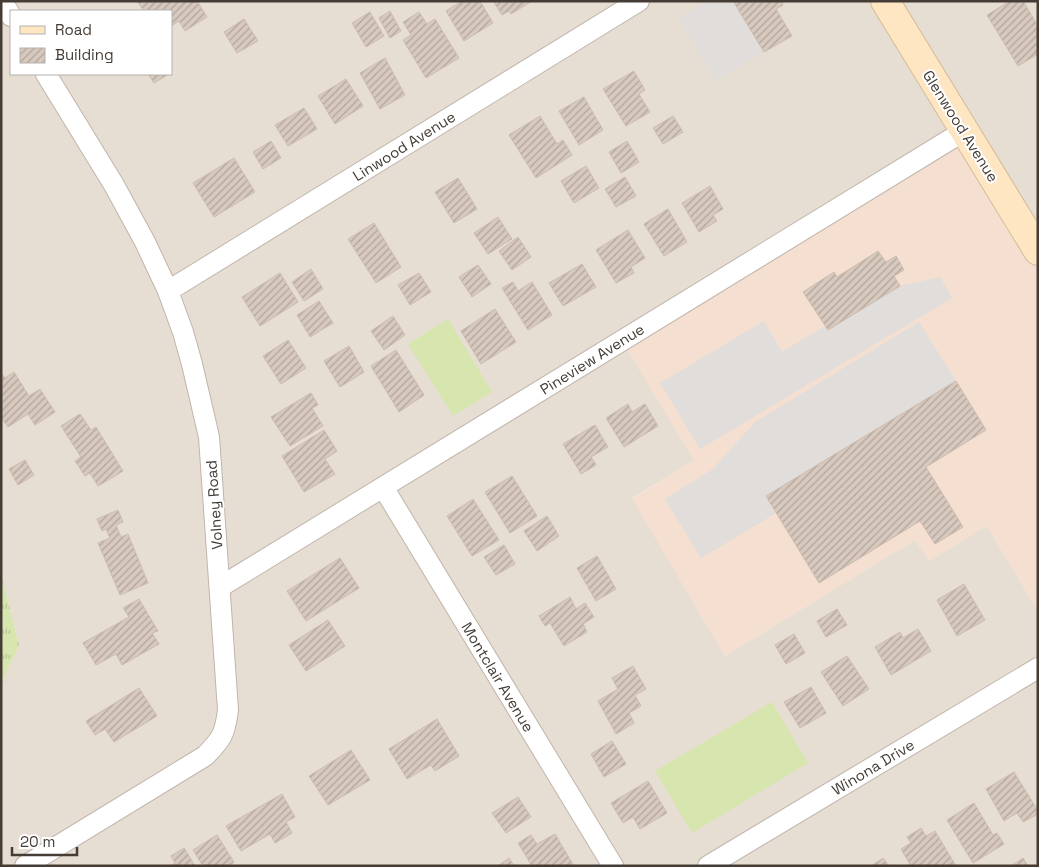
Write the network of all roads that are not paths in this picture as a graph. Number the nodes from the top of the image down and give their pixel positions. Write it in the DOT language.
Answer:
graph roads {
  1 [pos="640,1"];
  2 [pos="885,1"];
  3 [pos="47,75"];
  4 [pos="964,131"];
  5 [pos="1038,250"];
  6 [pos="168,291"];
  7 [pos="383,488"];
  8 [pos="220,586"];
  9 [pos="1038,668"];
  10 [pos="25,866"];
  11 [pos="614,866"];
  12 [pos="708,866"];
  1 -- 6 [label="street, Linwood Avenue"];
  2 -- 4 [label="main road, Glenwood Avenue"];
  3 -- 6 [label="street, Volney Road"];
  4 -- 5 [label="main road, Glenwood Avenue"];
  4 -- 7 [label="street, Pineview Avenue"];
  6 -- 8 [label="street, Volney Road"];
  7 -- 8 [label="street, Pineview Avenue"];
  7 -- 11 [label="street, Montclair Avenue"];
  8 -- 10 [label="street, Volney Road"];
  9 -- 12 [label="street, Winona Drive"];
}
